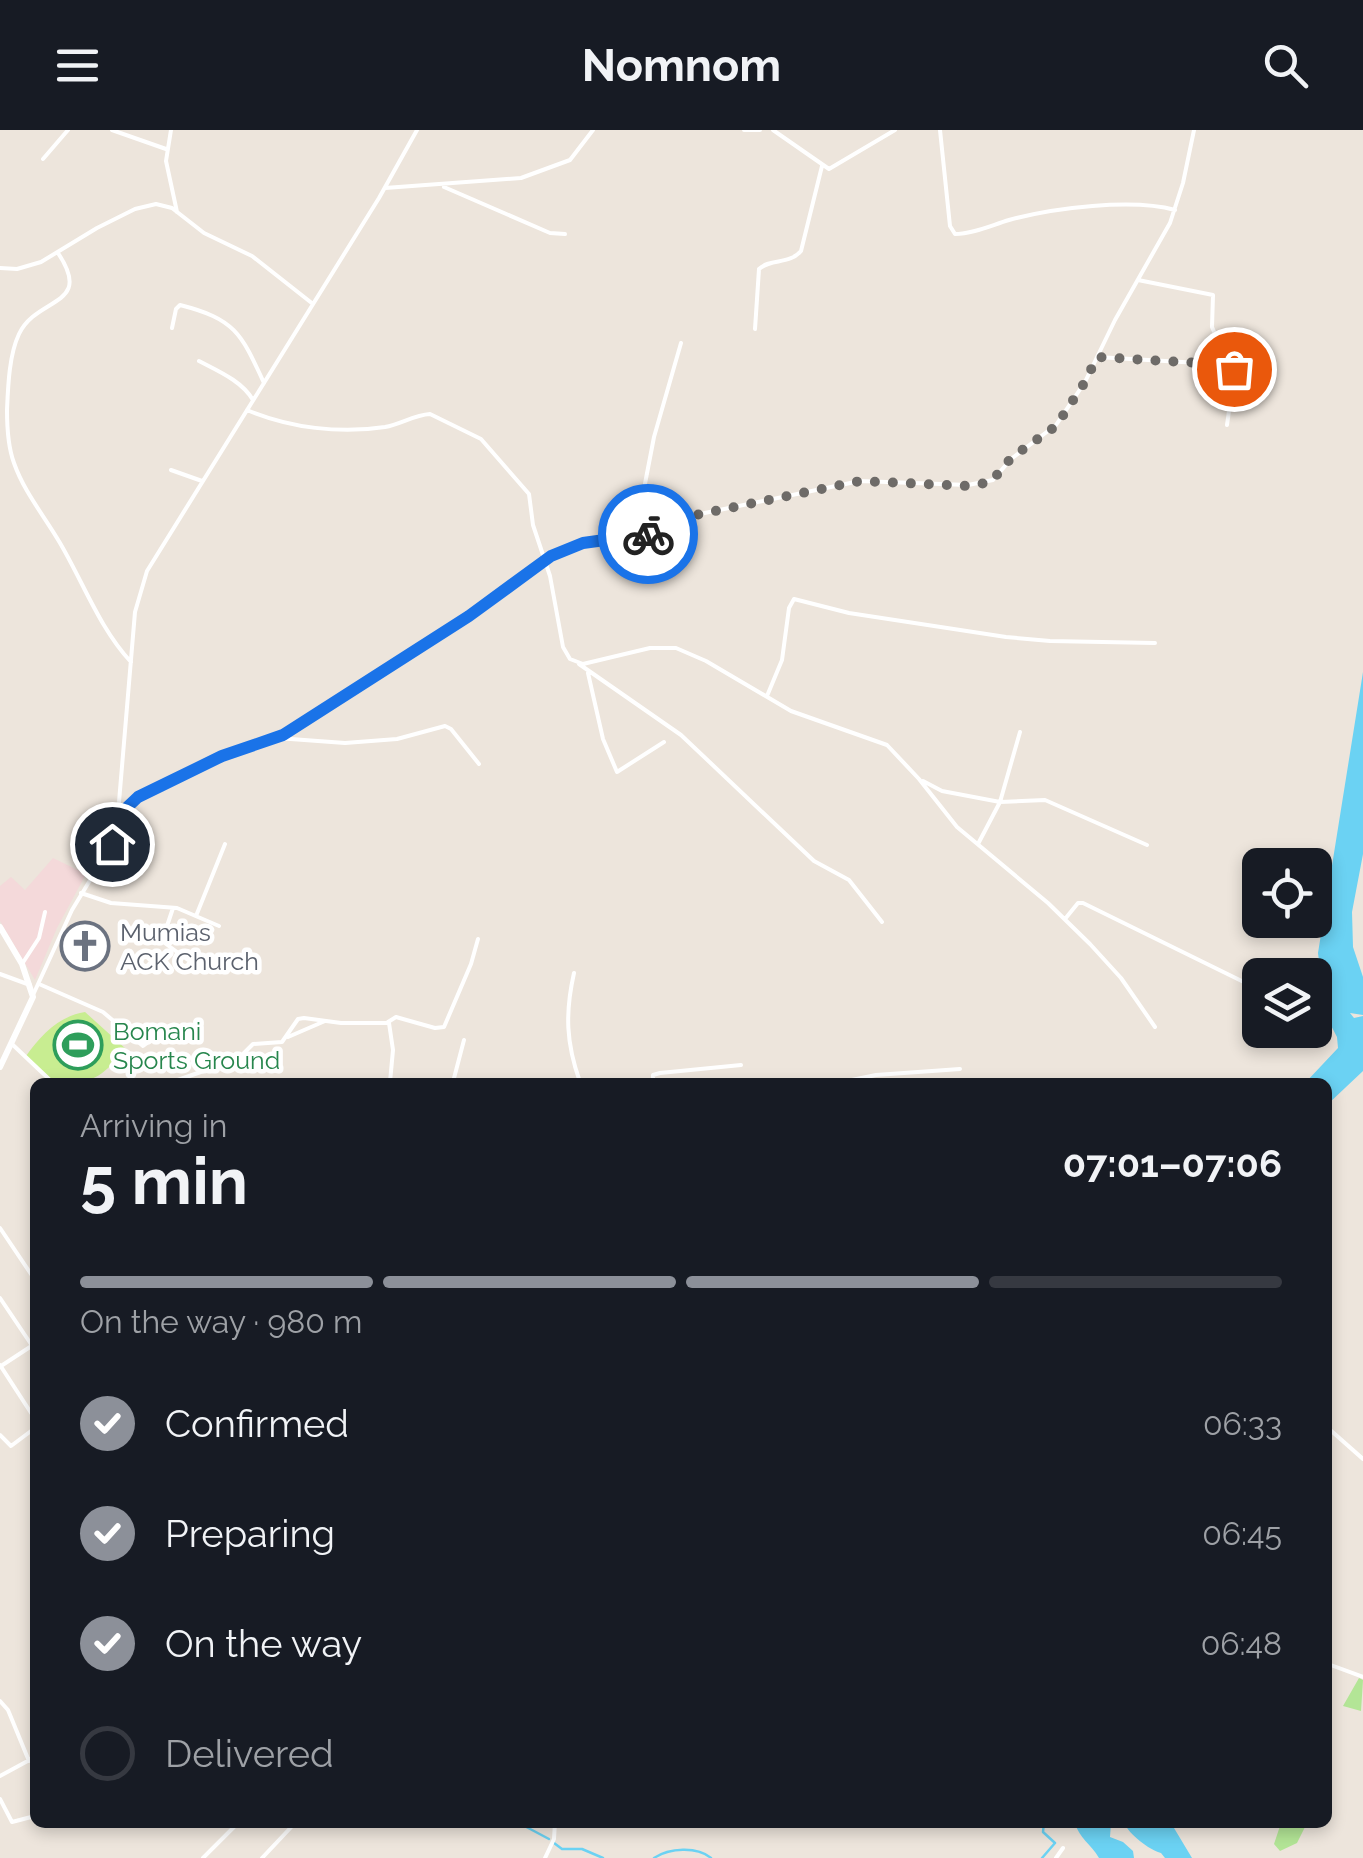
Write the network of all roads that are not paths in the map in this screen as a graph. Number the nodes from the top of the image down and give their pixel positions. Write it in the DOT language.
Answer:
graph roads {
  1 [pos="68,130"];
  2 [pos="112,130"];
  3 [pos="171,130"];
  4 [pos="418,130"];
  5 [pos="594,130"];
  6 [pos="744,130"];
  7 [pos="760,130"];
  8 [pos="774,130"];
  9 [pos="895,130"];
  10 [pos="940,130"];
  11 [pos="1194,130"];
  12 [pos="166,149"];
  13 [pos="42,159"];
  14 [pos="822,166"];
  15 [pos="440,186"];
  16 [pos="386,188"];
  17 [pos="1175,210"];
  18 [pos="177,212"];
  19 [pos="565,234"];
  20 [pos="58,253"];
  21 [pos="0,268"];
  22 [pos="1138,280"];
  23 [pos="314,304"];
  24 [pos="172,328"];
  25 [pos="755,330"];
  26 [pos="681,343"];
  27 [pos="1097,357"];
  28 [pos="199,361"];
  29 [pos="1220,366"];
  30 [pos="264,383"];
  31 [pos="0,398"];
  32 [pos="8,398"];
  33 [pos="253,400"];
  34 [pos="247,410"];
  35 [pos="1228,426"];
  36 [pos="172,470"];
  37 [pos="202,481"];
  38 [pos="632,536"];
  39 [pos="545,560"];
  40 [pos="1155,644"];
  41 [pos="131,662"];
  42 [pos="579,664"];
  43 [pos="588,673"];
  44 [pos="767,696"];
  45 [pos="1020,732"];
  46 [pos="277,738"];
  47 [pos="664,742"];
  48 [pos="479,764"];
  49 [pos="920,779"];
  50 [pos="1000,802"];
  51 [pos="118,816"];
  52 [pos="225,844"];
  53 [pos="978,844"];
  54 [pos="1147,845"];
  55 [pos="81,892"];
  56 [pos="173,908"];
  57 [pos="45,912"];
  58 [pos="196,916"];
  59 [pos="1065,919"];
  60 [pos="882,922"];
  61 [pos="219,926"];
  62 [pos="0,927"];
  63 [pos="478,939"];
  64 [pos="188,960"];
  65 [pos="22,964"];
  66 [pos="574,972"];
  67 [pos="0,974"];
  68 [pos="1242,981"];
  69 [pos="40,984"];
  70 [pos="30,985"];
  71 [pos="33,997"];
  72 [pos="325,1021"];
  73 [pos="388,1022"];
  74 [pos="170,1026"];
  75 [pos="1155,1027"];
  76 [pos="287,1038"];
  77 [pos="464,1040"];
  78 [pos="12,1044"];
  79 [pos="740,1065"];
  80 [pos="0,1068"];
  81 [pos="960,1069"];
  82 [pos="48,1078"];
  83 [pos="183,1078"];
  84 [pos="390,1078"];
  85 [pos="455,1078"];
  86 [pos="579,1078"];
  87 [pos="653,1078"];
  88 [pos="861,1078"];
  89 [pos="0,1228"];
  90 [pos="30,1273"];
  91 [pos="0,1298"];
  92 [pos="30,1342"];
  93 [pos="30,1350"];
  94 [pos="1,1366"];
  95 [pos="30,1411"];
  96 [pos="30,1432"];
  97 [pos="1332,1432"];
  98 [pos="0,1437"];
  99 [pos="1363,1459"];
  100 [pos="1332,1665"];
  101 [pos="1363,1677"];
  102 [pos="0,1701"];
  103 [pos="30,1755"];
  104 [pos="30,1760"];
  105 [pos="0,1776"];
  106 [pos="0,1799"];
  107 [pos="30,1818"];
  108 [pos="233,1828"];
  109 [pos="290,1828"];
  110 [pos="554,1828"];
  111 [pos="1063,1848"];
  112 [pos="203,1858"];
  113 [pos="262,1858"];
  114 [pos="545,1858"];
  115 [pos="1056,1858"];
  1 -- 13 [label="street"];
  2 -- 12 [label="street"];
  3 -- 12 [label="street"];
  4 -- 16 [label="street"];
  5 -- 15 [label="street"];
  6 -- 7 [label="street"];
  8 -- 14 [label="street"];
  9 -- 14 [label="street"];
  10 -- 17 [label="street"];
  11 -- 17 [label="street"];
  12 -- 18 [label="street"];
  14 -- 25 [label="street"];
  15 -- 16 [label="street"];
  15 -- 19 [label="street"];
  16 -- 23 [label="street"];
  17 -- 22 [label="street"];
  18 -- 20 [label="street"];
  18 -- 23 [label="street"];
  20 -- 21 [label="street"];
  20 -- 32 [label="street"];
  22 -- 27 [label="street"];
  22 -- 29 [label="street"];
  23 -- 30 [label="street"];
  24 -- 30 [label="street"];
  26 -- 38 [label="street"];
  27 -- 29 [label="street"];
  27 -- 38 [label="street"];
  28 -- 33 [label="street"];
  29 -- 35 [label="street"];
  30 -- 33 [label="street"];
  31 -- 32 [label="street"];
  32 -- 41 [label="street"];
  33 -- 34 [label="street"];
  34 -- 37 [label="street"];
  34 -- 39 [label="street"];
  36 -- 37 [label="street"];
  37 -- 41 [label="street"];
  38 -- 39 [label="street"];
  39 -- 42 [label="street"];
  39 -- 46 [label="street"];
  40 -- 44 [label="street"];
  41 -- 51 [label="street"];
  42 -- 43 [label="street"];
  42 -- 44 [label="street"];
  43 -- 47 [label="street"];
  43 -- 60 [label="street"];
  44 -- 49 [label="street"];
  45 -- 50 [label="street"];
  46 -- 48 [label="street"];
  46 -- 51 [label="street"];
  49 -- 50 [label="street"];
  49 -- 53 [label="street"];
  50 -- 53 [label="street"];
  50 -- 54 [label="street"];
  51 -- 55 [label="street"];
  52 -- 58 [label="street"];
  53 -- 59 [label="street"];
  55 -- 56 [label="street"];
  55 -- 69 [label="street"];
  56 -- 58 [label="street"];
  56 -- 64 [label="street"];
  57 -- 65 [label="street"];
  58 -- 61 [label="street"];
  59 -- 68 [label="street"];
  59 -- 75 [label="street"];
  62 -- 65 [label="street"];
  63 -- 73 [label="street"];
  65 -- 70 [label="street"];
  66 -- 86 [label="street"];
  67 -- 70 [label="street"];
  69 -- 71 [label="street"];
  69 -- 74 [label="street"];
  70 -- 71 [label="street"];
  71 -- 78 [label="street"];
  72 -- 73 [label="street"];
  72 -- 76 [label="street"];
  72 -- 76 [label="street"];
  73 -- 84 [label="street"];
  76 -- 83 [label="street"];
  77 -- 85 [label="street"];
  78 -- 80 [label="street"];
  78 -- 82 [label="street"];
  79 -- 87 [label="street"];
  81 -- 88 [label="street"];
  89 -- 90 [label="street"];
  91 -- 92 [label="street"];
  93 -- 94 [label="street"];
  94 -- 95 [label="street"];
  96 -- 98 [label="street"];
  97 -- 99 [label="street"];
  100 -- 101 [label="street"];
  102 -- 103 [label="street"];
  104 -- 105 [label="street"];
  106 -- 107 [label="street"];
  108 -- 112 [label="street"];
  109 -- 113 [label="street"];
  110 -- 114 [label="street"];
  111 -- 115 [label="street"];
}
